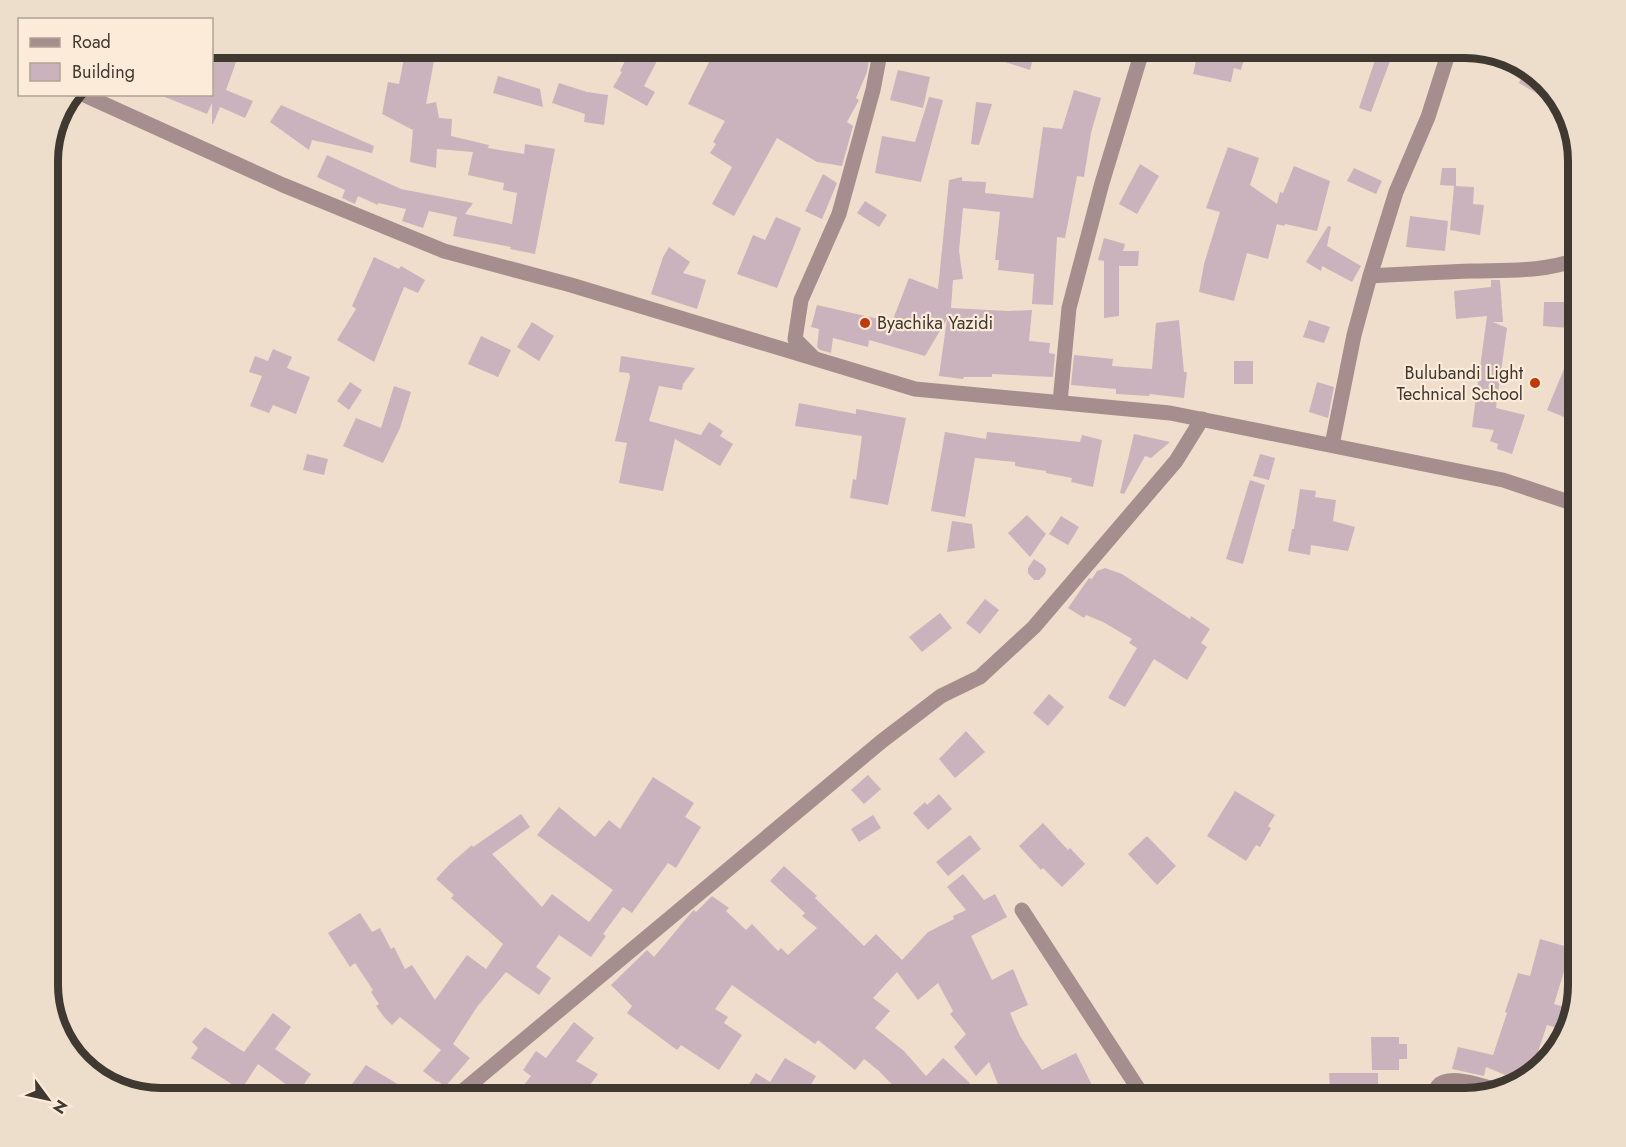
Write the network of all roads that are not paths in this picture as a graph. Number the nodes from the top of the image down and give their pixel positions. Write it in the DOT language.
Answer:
graph roads {
  1 [pos="879,58"];
  2 [pos="1140,58"];
  3 [pos="1447,58"];
  4 [pos="86,96"];
  5 [pos="1568,263"];
  6 [pos="1370,276"];
  7 [pos="815,359"];
  8 [pos="1060,402"];
  9 [pos="1202,419"];
  10 [pos="1332,445"];
  11 [pos="1568,502"];
  12 [pos="1022,910"];
  13 [pos="1483,1087"];
  14 [pos="466,1088"];
  15 [pos="1139,1088"];
  16 [pos="1437,1088"];
  1 -- 7 [label="street"];
  2 -- 8 [label="street"];
  3 -- 6 [label="street"];
  4 -- 7 [label="street"];
  5 -- 6 [label="street"];
  6 -- 10 [label="street"];
  7 -- 8 [label="street"];
  8 -- 9 [label="street"];
  9 -- 10 [label="street"];
  9 -- 14 [label="street"];
  10 -- 11 [label="street"];
  12 -- 15 [label="street"];
  13 -- 16 [label="street"];
}
